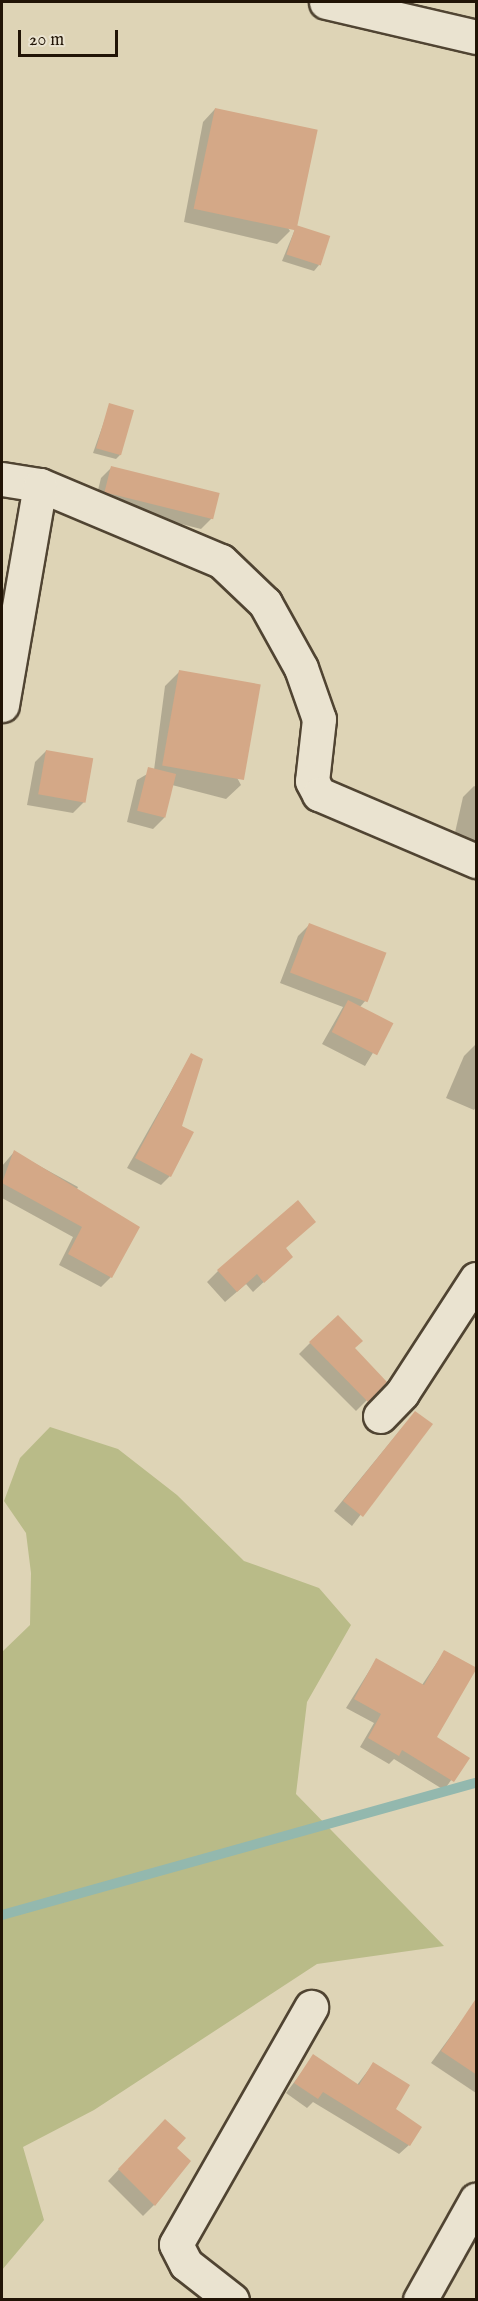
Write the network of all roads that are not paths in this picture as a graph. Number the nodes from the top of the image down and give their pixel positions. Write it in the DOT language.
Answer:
graph roads {
  1 [pos="326,2"];
  2 [pos="477,37"];
  3 [pos="2,479"];
  4 [pos="40,485"];
  5 [pos="2,705"];
  6 [pos="477,861"];
  7 [pos="477,1279"];
  8 [pos="380,1416"];
  9 [pos="311,2007"];
  10 [pos="477,2200"];
  11 [pos="232,2300"];
  12 [pos="420,2300"];
  1 -- 2 [label="street"];
  3 -- 4 [label="street"];
  4 -- 5 [label="street"];
  4 -- 6 [label="street"];
  7 -- 8 [label="street"];
  9 -- 11 [label="street"];
  10 -- 12 [label="street"];
}
